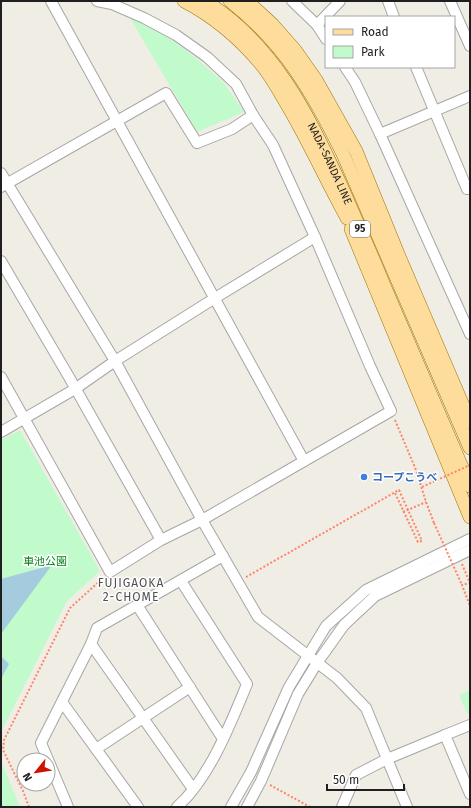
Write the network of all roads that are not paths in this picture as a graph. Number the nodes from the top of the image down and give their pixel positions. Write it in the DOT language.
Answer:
graph roads {
  1 [pos="51,1"];
  2 [pos="97,1"];
  3 [pos="184,1"];
  4 [pos="205,1"];
  5 [pos="230,1"];
  6 [pos="247,1"];
  7 [pos="292,1"];
  8 [pos="340,1"];
  9 [pos="388,1"];
  10 [pos="450,1"];
  11 [pos="326,16"];
  12 [pos="394,16"];
  13 [pos="325,17"];
  14 [pos="317,25"];
  15 [pos="325,37"];
  16 [pos="470,46"];
  17 [pos="346,68"];
  18 [pos="416,68"];
  19 [pos="470,96"];
  20 [pos="435,112"];
  21 [pos="253,115"];
  22 [pos="118,121"];
  23 [pos="380,134"];
  24 [pos="321,140"];
  25 [pos="343,154"];
  26 [pos="1,173"];
  27 [pos="4,185"];
  28 [pos="470,189"];
  29 [pos="347,218"];
  30 [pos="315,237"];
  31 [pos="398,254"];
  32 [pos="1,261"];
  33 [pos="215,298"];
  34 [pos="470,308"];
  35 [pos="459,310"];
  36 [pos="470,334"];
  37 [pos="115,361"];
  38 [pos="1,377"];
  39 [pos="75,389"];
  40 [pos="24,419"];
  41 [pos="470,422"];
  42 [pos="1,432"];
  43 [pos="470,448"];
  44 [pos="304,461"];
  45 [pos="470,486"];
  46 [pos="470,517"];
  47 [pos="202,520"];
  48 [pos="470,539"];
  49 [pos="161,540"];
  50 [pos="470,550"];
  51 [pos="223,556"];
  52 [pos="181,581"];
  53 [pos="137,605"];
  54 [pos="91,644"];
  55 [pos="307,655"];
  56 [pos="317,663"];
  57 [pos="190,687"];
  58 [pos="62,702"];
  59 [pos="143,718"];
  60 [pos="470,725"];
  61 [pos="445,735"];
  62 [pos="223,739"];
  63 [pos="96,749"];
  64 [pos="387,759"];
  65 [pos="193,789"];
  66 [pos="470,794"];
  67 [pos="68,807"];
  68 [pos="138,807"];
  69 [pos="177,807"];
  70 [pos="231,807"];
  71 [pos="247,807"];
  72 [pos="342,807"];
  73 [pos="407,807"];
  1 -- 22 [label="street"];
  2 -- 21 [label="street"];
  3 -- 29 [label="main road, 95"];
  4 -- 24 [label="main road, NADA-SANDA LINE / 95"];
  5 -- 25 [label="main road, NADA-SANDA LINE / 95"];
  6 -- 31 [label="main road, 95"];
  7 -- 14 [label="street"];
  8 -- 11 [label="street"];
  9 -- 12 [label="street"];
  10 -- 16 [label="street"];
  13 -- 14 [label="street"];
  14 -- 15 [label="street"];
  17 -- 23 [label="street"];
  18 -- 20 [label="street"];
  19 -- 20 [label="street"];
  20 -- 23 [label="street"];
  20 -- 28 [label="street"];
  21 -- 22 [label="street"];
  21 -- 30 [label="street"];
  22 -- 27 [label="street"];
  22 -- 33 [label="street"];
  23 -- 35 [label="street"];
  24 -- 29 [label="main road, 95"];
  24 -- 45 [label="main road, NADA-SANDA LINE / 95"];
  25 -- 31 [label="main road, 95"];
  25 -- 43 [label="main road, NADA-SANDA LINE / 95"];
  26 -- 27 [label="street"];
  27 -- 37 [label="street"];
  29 -- 46 [label="main road, 95"];
  30 -- 33 [label="street"];
  30 -- 44 [label="street"];
  31 -- 41 [label="main road, 95"];
  32 -- 39 [label="street"];
  33 -- 37 [label="street"];
  33 -- 44 [label="street"];
  34 -- 35 [label="street"];
  35 -- 36 [label="street"];
  37 -- 39 [label="street"];
  37 -- 47 [label="street"];
  38 -- 40 [label="street"];
  39 -- 40 [label="street"];
  39 -- 49 [label="street"];
  40 -- 42 [label="street"];
  40 -- 49 [label="street"];
  44 -- 47 [label="street"];
  47 -- 49 [label="street"];
  47 -- 51 [label="street"];
  48 -- 55 [label="street"];
  50 -- 56 [label="street"];
  51 -- 52 [label="street"];
  51 -- 55 [label="street"];
  52 -- 53 [label="street"];
  52 -- 62 [label="street"];
  53 -- 54 [label="street"];
  53 -- 57 [label="street"];
  54 -- 58 [label="street"];
  54 -- 59 [label="street"];
  55 -- 56 [label="street"];
  55 -- 70 [label="street"];
  56 -- 64 [label="street"];
  56 -- 71 [label="street"];
  57 -- 59 [label="street"];
  57 -- 62 [label="street"];
  58 -- 63 [label="street"];
  58 -- 67 [label="street"];
  59 -- 63 [label="street"];
  59 -- 65 [label="street"];
  60 -- 61 [label="street"];
  61 -- 64 [label="street"];
  61 -- 66 [label="street"];
  62 -- 65 [label="street"];
  63 -- 68 [label="street"];
  64 -- 72 [label="street"];
  64 -- 73 [label="street"];
  65 -- 69 [label="street"];
}
